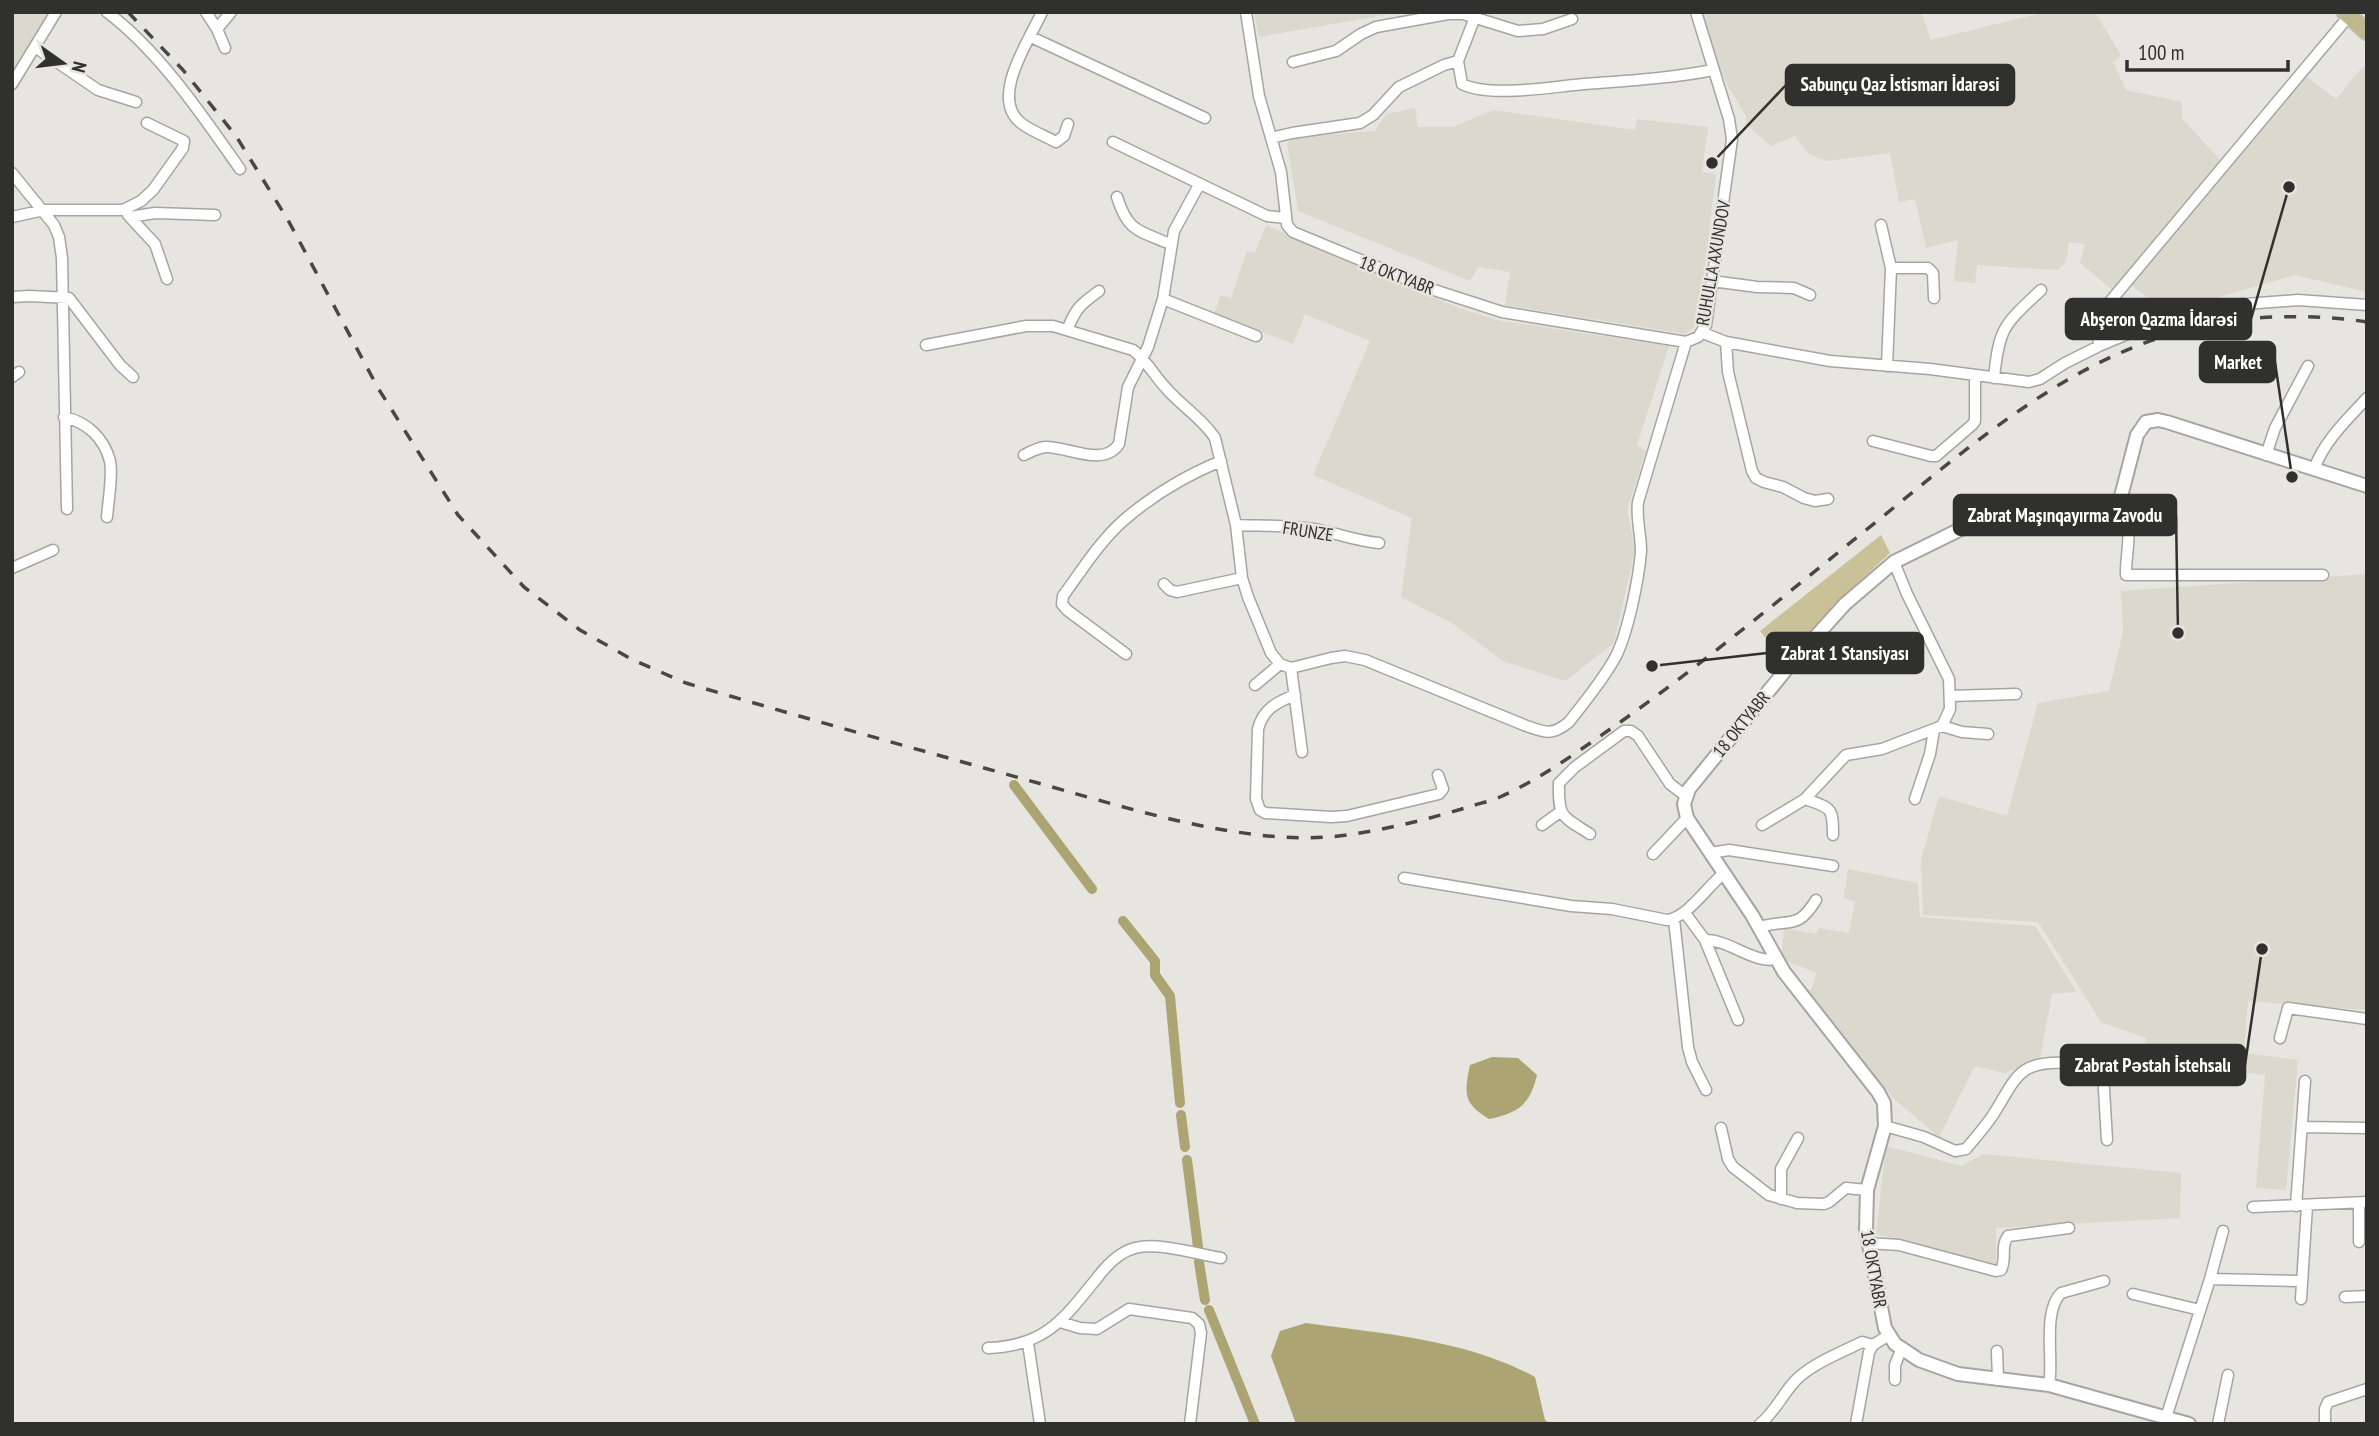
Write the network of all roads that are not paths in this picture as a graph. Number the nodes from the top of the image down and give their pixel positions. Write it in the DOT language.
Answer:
graph roads {
  1 [pos="56,12"];
  2 [pos="107,12"];
  3 [pos="206,12"];
  4 [pos="231,12"];
  5 [pos="1042,12"];
  6 [pos="1246,12"];
  7 [pos="1696,12"];
  8 [pos="2347,14"];
  9 [pos="1476,15"];
  10 [pos="1572,19"];
  11 [pos="217,29"];
  12 [pos="2367,32"];
  13 [pos="1031,37"];
  14 [pos="35,47"];
  15 [pos="225,48"];
  16 [pos="1458,61"];
  17 [pos="1293,62"];
  18 [pos="1713,71"];
  19 [pos="12,84"];
  20 [pos="136,102"];
  21 [pos="1205,118"];
  22 [pos="147,123"];
  23 [pos="1068,124"];
  24 [pos="1271,138"];
  25 [pos="1113,142"];
  26 [pos="240,169"];
  27 [pos="12,173"];
  28 [pos="1199,185"];
  29 [pos="1118,197"];
  30 [pos="44,210"];
  31 [pos="127,213"];
  32 [pos="215,215"];
  33 [pos="12,216"];
  34 [pos="1285,218"];
  35 [pos="1881,225"];
  36 [pos="1170,244"];
  37 [pos="1891,268"];
  38 [pos="167,279"];
  39 [pos="1712,281"];
  40 [pos="2041,290"];
  41 [pos="1098,291"];
  42 [pos="1810,295"];
  43 [pos="62,296"];
  44 [pos="12,297"];
  45 [pos="1934,298"];
  46 [pos="1163,299"];
  47 [pos="2367,305"];
  48 [pos="1068,328"];
  49 [pos="1703,333"];
  50 [pos="1256,335"];
  51 [pos="1686,342"];
  52 [pos="1726,342"];
  53 [pos="926,345"];
  54 [pos="2099,346"];
  55 [pos="1143,358"];
  56 [pos="1887,366"];
  57 [pos="2308,366"];
  58 [pos="1975,376"];
  59 [pos="133,377"];
  60 [pos="1994,379"];
  61 [pos="2367,398"];
  62 [pos="64,417"];
  63 [pos="1873,440"];
  64 [pos="1024,455"];
  65 [pos="2266,455"];
  66 [pos="1221,461"];
  67 [pos="2314,469"];
  68 [pos="2367,486"];
  69 [pos="1828,499"];
  70 [pos="2119,504"];
  71 [pos="66,509"];
  72 [pos="107,517"];
  73 [pos="1236,525"];
  74 [pos="1379,543"];
  75 [pos="53,550"];
  76 [pos="1894,562"];
  77 [pos="12,568"];
  78 [pos="2323,575"];
  79 [pos="1242,578"];
  80 [pos="1164,584"];
  81 [pos="1126,654"];
  82 [pos="1280,664"];
  83 [pos="1291,668"];
  84 [pos="1255,685"];
  85 [pos="2016,694"];
  86 [pos="1295,695"];
  87 [pos="1950,696"];
  88 [pos="1938,728"];
  89 [pos="1988,734"];
  90 [pos="1302,752"];
  91 [pos="1438,775"];
  92 [pos="1686,796"];
  93 [pos="1805,799"];
  94 [pos="1915,799"];
  95 [pos="1560,812"];
  96 [pos="1687,818"];
  97 [pos="1542,825"];
  98 [pos="1762,825"];
  99 [pos="1590,834"];
  100 [pos="1833,835"];
  101 [pos="1710,853"];
  102 [pos="1653,854"];
  103 [pos="1833,866"];
  104 [pos="1723,874"];
  105 [pos="1404,878"];
  106 [pos="1816,900"];
  107 [pos="1685,913"];
  108 [pos="1674,919"];
  109 [pos="1759,927"];
  110 [pos="1705,940"];
  111 [pos="1775,959"];
  112 [pos="2367,1019"];
  113 [pos="1738,1020"];
  114 [pos="2280,1038"];
  115 [pos="2103,1073"];
  116 [pos="2226,1077"];
  117 [pos="2305,1081"];
  118 [pos="1706,1090"];
  119 [pos="1885,1126"];
  120 [pos="2302,1127"];
  121 [pos="1721,1128"];
  122 [pos="2367,1128"];
  123 [pos="1798,1138"];
  124 [pos="2107,1140"];
  125 [pos="1867,1190"];
  126 [pos="1781,1199"];
  127 [pos="2363,1203"];
  128 [pos="2301,1206"];
  129 [pos="2253,1207"];
  130 [pos="2069,1228"];
  131 [pos="2222,1231"];
  132 [pos="2359,1242"];
  133 [pos="1868,1243"];
  134 [pos="1221,1258"];
  135 [pos="2210,1279"];
  136 [pos="2104,1282"];
  137 [pos="2301,1282"];
  138 [pos="2133,1293"];
  139 [pos="2367,1296"];
  140 [pos="2345,1297"];
  141 [pos="2301,1300"];
  142 [pos="2200,1310"];
  143 [pos="1060,1322"];
  144 [pos="1889,1335"];
  145 [pos="1028,1342"];
  146 [pos="1873,1345"];
  147 [pos="988,1348"];
  148 [pos="1901,1350"];
  149 [pos="1997,1351"];
  150 [pos="2228,1375"];
  151 [pos="1895,1380"];
  152 [pos="1998,1380"];
  153 [pos="2049,1385"];
  154 [pos="2367,1389"];
  155 [pos="2166,1421"];
  156 [pos="1040,1424"];
  157 [pos="1190,1424"];
  158 [pos="1760,1424"];
  159 [pos="1856,1424"];
  160 [pos="2189,1424"];
  161 [pos="2218,1424"];
  162 [pos="2325,1424"];
  1 -- 14 [label="street"];
  2 -- 26 [label="street"];
  3 -- 11 [label="street"];
  4 -- 11 [label="street"];
  5 -- 13 [label="street"];
  6 -- 24 [label="street"];
  7 -- 18 [label="street, RUHULLA AXUNDOV"];
  8 -- 12 [label="main road"];
  8 -- 54 [label="street"];
  9 -- 10 [label="street"];
  9 -- 16 [label="street"];
  9 -- 17 [label="street"];
  11 -- 15 [label="street"];
  13 -- 21 [label="street"];
  13 -- 23 [label="street"];
  14 -- 19 [label="street"];
  14 -- 20 [label="street"];
  16 -- 18 [label="street"];
  16 -- 24 [label="street"];
  18 -- 39 [label="street, RUHULLA AXUNDOV"];
  22 -- 31 [label="street"];
  24 -- 34 [label="street"];
  25 -- 28 [label="street, 18 OKTYABR"];
  27 -- 30 [label="street"];
  28 -- 34 [label="street, 18 OKTYABR"];
  28 -- 36 [label="street"];
  29 -- 36 [label="street"];
  30 -- 31 [label="street"];
  30 -- 33 [label="street"];
  30 -- 43 [label="street"];
  31 -- 32 [label="street"];
  31 -- 38 [label="street"];
  34 -- 51 [label="street, 18 OKTYABR"];
  35 -- 37 [label="street"];
  36 -- 46 [label="street"];
  37 -- 45 [label="street"];
  37 -- 56 [label="street"];
  39 -- 42 [label="street"];
  39 -- 49 [label="street, RUHULLA AXUNDOV"];
  40 -- 60 [label="street"];
  41 -- 48 [label="street"];
  43 -- 44 [label="street"];
  43 -- 59 [label="street"];
  43 -- 62 [label="street"];
  46 -- 50 [label="street"];
  46 -- 55 [label="street"];
  47 -- 54 [label="street"];
  48 -- 53 [label="street"];
  48 -- 55 [label="street"];
  49 -- 51 [label="street, RUHULLA AXUNDOV"];
  49 -- 52 [label="street"];
  51 -- 83 [label="street"];
  52 -- 56 [label="street"];
  52 -- 69 [label="street"];
  54 -- 60 [label="street"];
  55 -- 64 [label="street"];
  55 -- 66 [label="street"];
  56 -- 58 [label="street"];
  57 -- 65 [label="street"];
  58 -- 60 [label="street"];
  58 -- 63 [label="street"];
  61 -- 67 [label="street"];
  62 -- 71 [label="street"];
  62 -- 72 [label="street"];
  65 -- 67 [label="street"];
  65 -- 70 [label="street"];
  66 -- 73 [label="street"];
  66 -- 81 [label="street"];
  67 -- 68 [label="street"];
  70 -- 76 [label="street, 18 OKTYABR"];
  70 -- 78 [label="street"];
  73 -- 74 [label="street, FRUNZE"];
  73 -- 79 [label="street"];
  75 -- 77 [label="street"];
  76 -- 87 [label="street"];
  76 -- 92 [label="street, 18 OKTYABR"];
  79 -- 80 [label="street"];
  79 -- 82 [label="street"];
  82 -- 83 [label="street"];
  82 -- 84 [label="street"];
  83 -- 86 [label="street"];
  85 -- 87 [label="street"];
  86 -- 90 [label="street"];
  86 -- 91 [label="street"];
  87 -- 88 [label="street"];
  88 -- 89 [label="street"];
  88 -- 93 [label="street"];
  88 -- 94 [label="street"];
  92 -- 95 [label="street"];
  92 -- 96 [label="street"];
  93 -- 98 [label="street"];
  93 -- 100 [label="street"];
  95 -- 97 [label="street"];
  95 -- 99 [label="street"];
  96 -- 101 [label="street, 18 OKTYABR"];
  96 -- 102 [label="street"];
  101 -- 103 [label="street"];
  101 -- 104 [label="street, 18 OKTYABR"];
  104 -- 107 [label="street"];
  104 -- 109 [label="street, 18 OKTYABR"];
  105 -- 108 [label="street"];
  106 -- 109 [label="street"];
  107 -- 108 [label="street"];
  107 -- 110 [label="street"];
  108 -- 118 [label="street"];
  109 -- 111 [label="street, 18 OKTYABR"];
  110 -- 111 [label="street"];
  110 -- 113 [label="street"];
  111 -- 119 [label="street, 18 OKTYABR"];
  112 -- 114 [label="street"];
  115 -- 116 [label="street"];
  115 -- 119 [label="street"];
  115 -- 124 [label="street"];
  117 -- 120 [label="street"];
  119 -- 125 [label="street, 18 OKTYABR"];
  120 -- 122 [label="street"];
  120 -- 128 [label="street"];
  121 -- 126 [label="street"];
  123 -- 126 [label="street"];
  125 -- 126 [label="street"];
  125 -- 133 [label="street, 18 OKTYABR"];
  127 -- 128 [label="street"];
  127 -- 132 [label="street"];
  128 -- 129 [label="street"];
  128 -- 137 [label="street"];
  130 -- 133 [label="street"];
  131 -- 135 [label="street"];
  133 -- 144 [label="street, 18 OKTYABR"];
  134 -- 143 [label="street"];
  135 -- 137 [label="street"];
  135 -- 142 [label="street"];
  136 -- 153 [label="street"];
  137 -- 141 [label="street"];
  138 -- 142 [label="street"];
  139 -- 140 [label="street"];
  142 -- 155 [label="street"];
  143 -- 145 [label="street"];
  143 -- 157 [label="street"];
  144 -- 146 [label="street"];
  144 -- 148 [label="street"];
  145 -- 147 [label="street"];
  145 -- 156 [label="street"];
  146 -- 158 [label="street"];
  146 -- 159 [label="street"];
  148 -- 151 [label="street"];
  148 -- 152 [label="street"];
  149 -- 152 [label="street"];
  150 -- 161 [label="street"];
  152 -- 153 [label="street"];
  153 -- 155 [label="street"];
  154 -- 162 [label="street"];
  155 -- 160 [label="street"];
}
